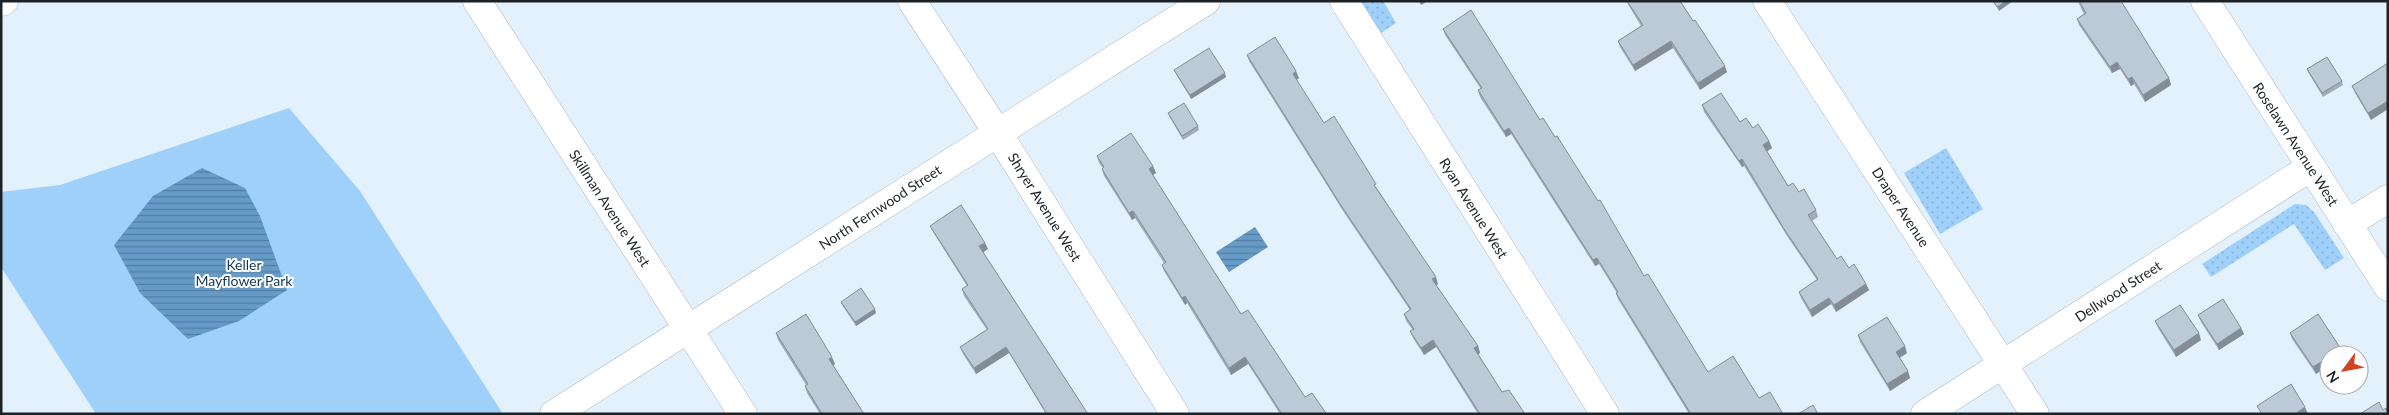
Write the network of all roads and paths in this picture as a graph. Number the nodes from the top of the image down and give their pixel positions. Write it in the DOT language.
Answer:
graph roads {
  1 [pos="477,1"];
  2 [pos="912,1"];
  3 [pos="1206,1"];
  4 [pos="1344,1"];
  5 [pos="1767,1"];
  6 [pos="2205,1"];
  7 [pos="997,132"];
  8 [pos="2311,168"];
  9 [pos="2388,199"];
  10 [pos="2347,224"];
  11 [pos="2388,287"];
  12 [pos="688,330"];
  13 [pos="2003,364"];
  14 [pos="554,414"];
  15 [pos="742,414"];
  16 [pos="1175,414"];
  17 [pos="1605,414"];
  18 [pos="1925,414"];
  19 [pos="2035,414"];
  1 -- 12 [label="street, Skillman Avenue West"];
  2 -- 7 [label="street, Shryer Avenue West"];
  3 -- 7 [label="street, North Fernwood Street"];
  4 -- 17 [label="street, Ryan Avenue West"];
  5 -- 13 [label="street, Draper Avenue"];
  6 -- 8 [label="street, Roselawn Avenue West"];
  7 -- 12 [label="street, North Fernwood Street"];
  7 -- 16 [label="street, Shryer Avenue West"];
  8 -- 10 [label="street, Roselawn Avenue West"];
  8 -- 13 [label="street, Dellwood Street"];
  9 -- 10 [label="street"];
  10 -- 11 [label="street, Roselawn Avenue West"];
  12 -- 14 [label="street, North Fernwood Street"];
  12 -- 15 [label="street, Skillman Avenue West"];
  13 -- 18 [label="street, Dellwood Street"];
  13 -- 19 [label="street, Draper Avenue"];
}
